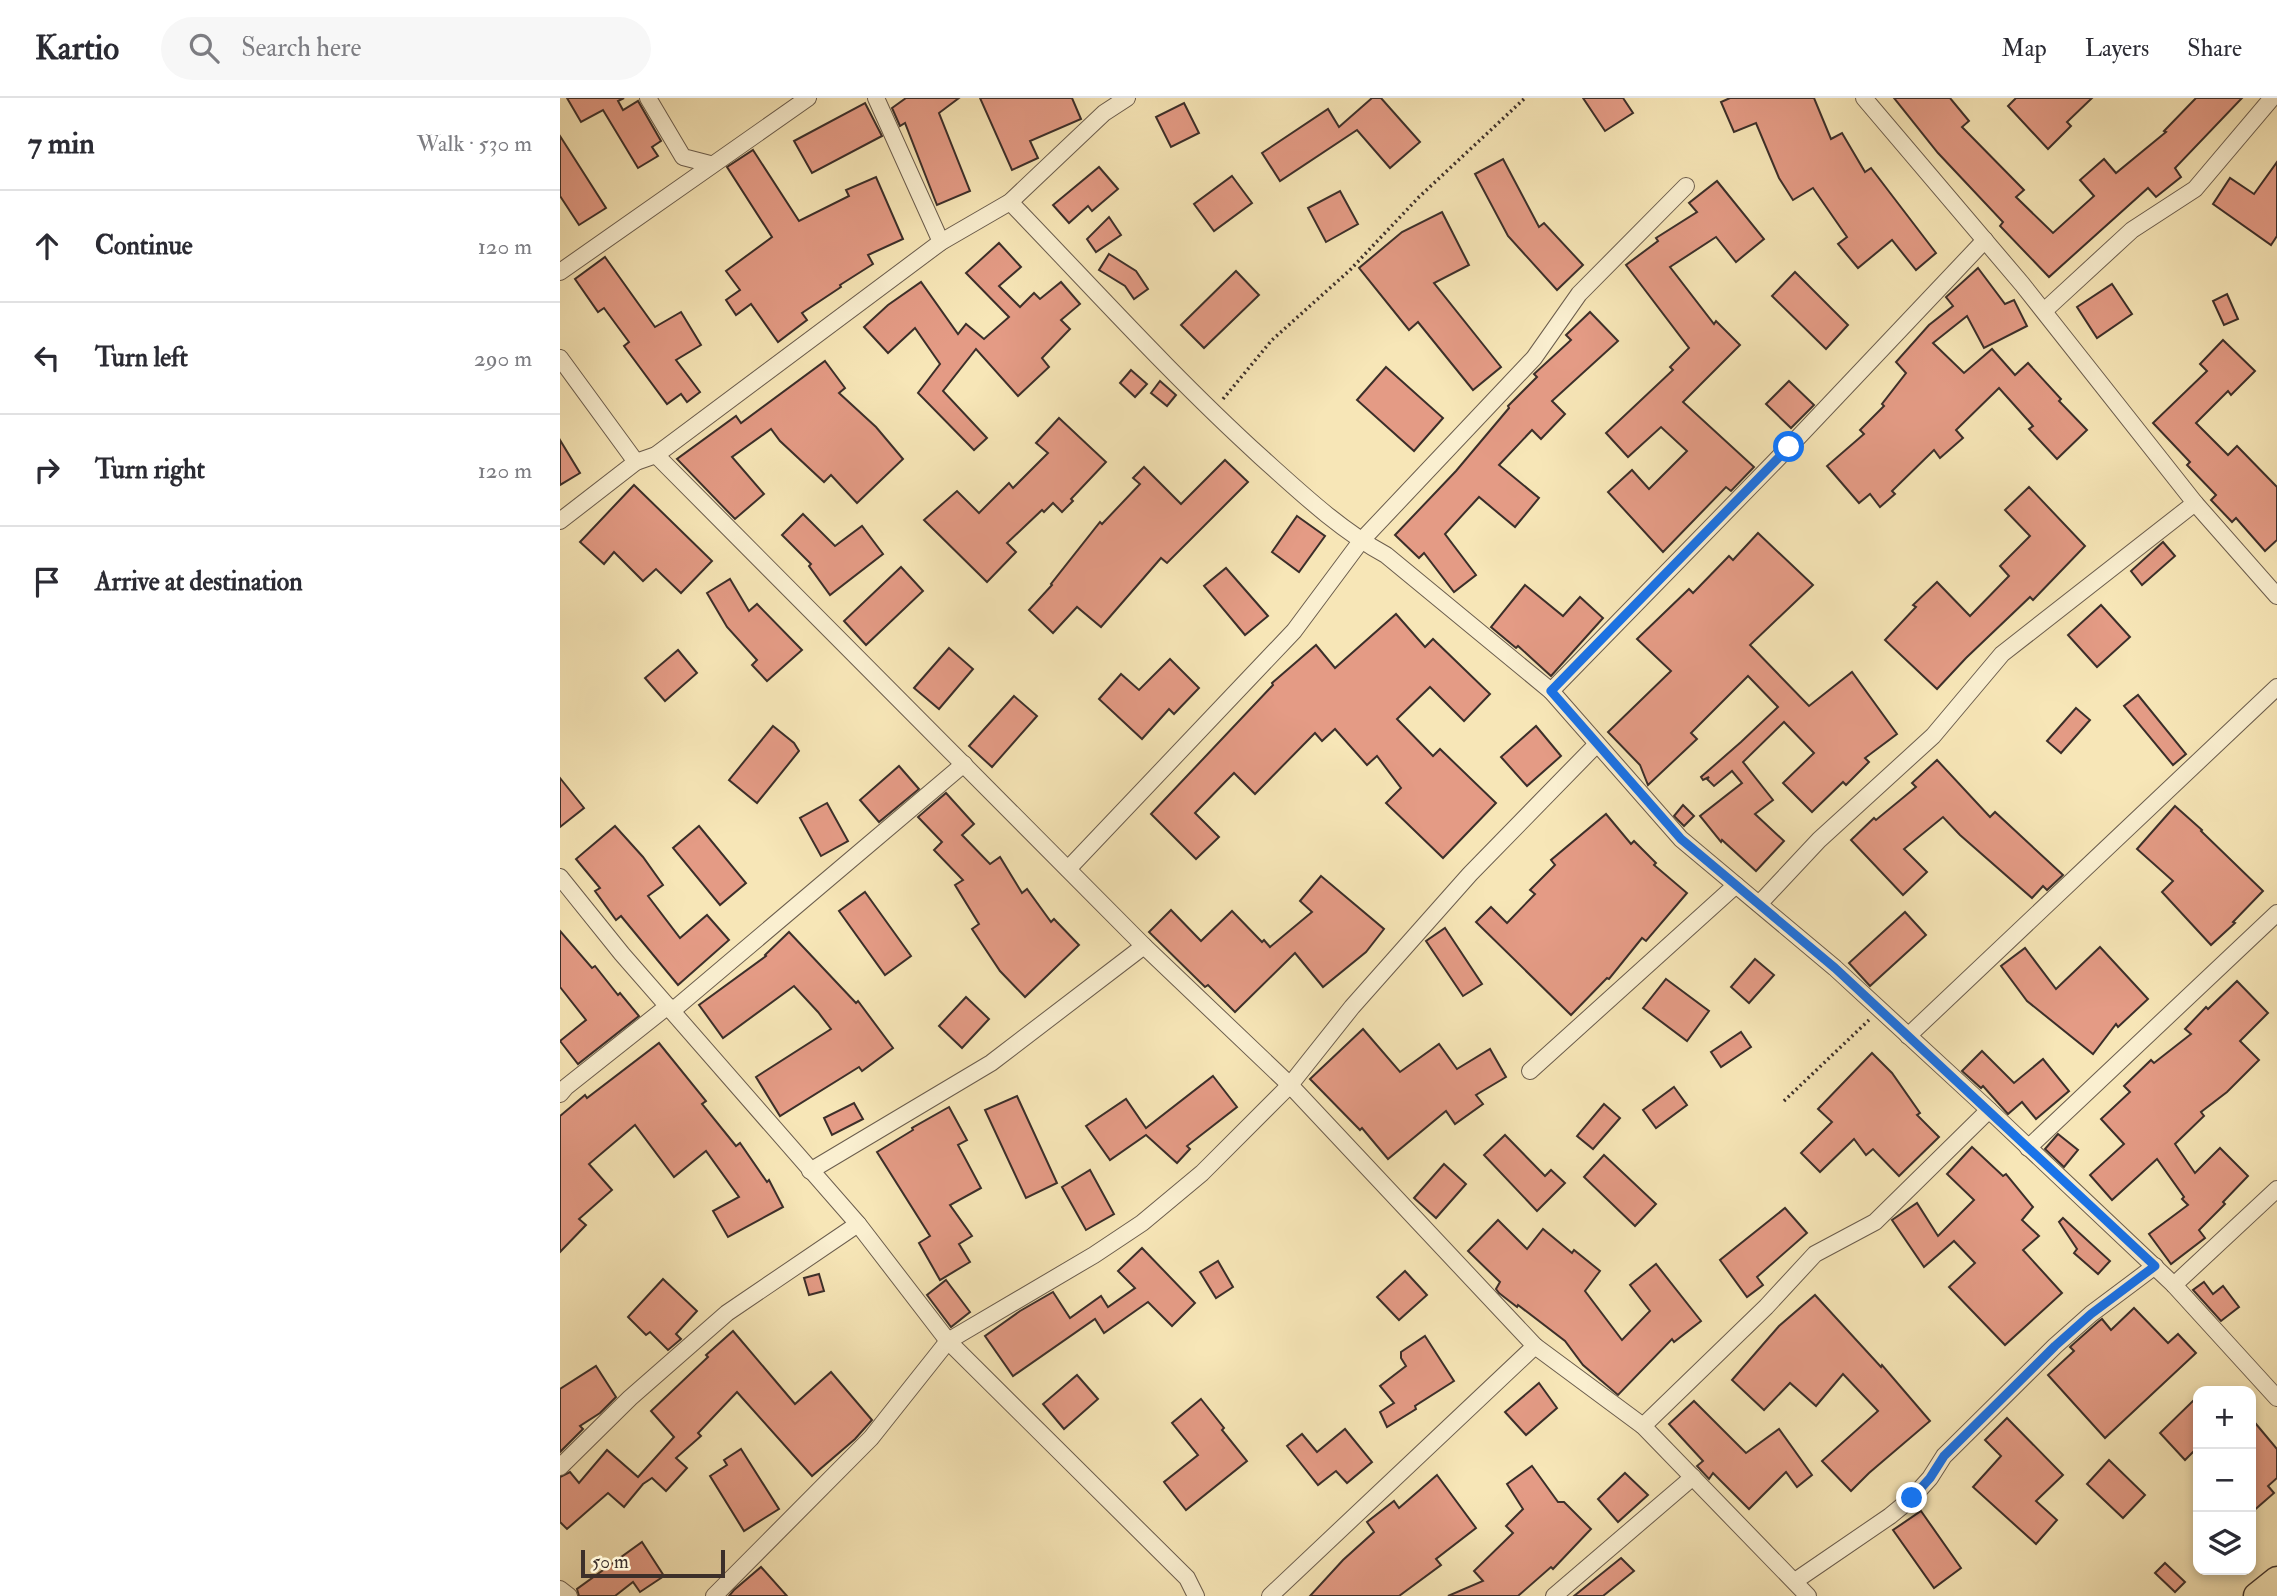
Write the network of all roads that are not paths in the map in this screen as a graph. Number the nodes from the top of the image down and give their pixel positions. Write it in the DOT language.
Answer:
graph roads {
  1 [pos="648,98"];
  2 [pos="807,98"];
  3 [pos="876,98"];
  4 [pos="1096,98"];
  5 [pos="1127,98"];
  6 [pos="1864,98"];
  7 [pos="2272,98"];
  8 [pos="1104,113"];
  9 [pos="710,164"];
  10 [pos="1686,186"];
  11 [pos="1010,202"];
  12 [pos="1984,240"];
  13 [pos="941,242"];
  14 [pos="560,272"];
  15 [pos="2043,311"];
  16 [pos="560,358"];
  17 [pos="656,455"];
  18 [pos="636,462"];
  19 [pos="2195,503"];
  20 [pos="560,521"];
  21 [pos="1362,541"];
  22 [pos="2277,596"];
  23 [pos="2277,687"];
  24 [pos="1551,691"];
  25 [pos="1598,744"];
  26 [pos="964,764"];
  27 [pos="1068,869"];
  28 [pos="560,877"];
  29 [pos="1736,885"];
  30 [pos="1759,904"];
  31 [pos="2277,913"];
  32 [pos="1144,946"];
  33 [pos="670,1009"];
  34 [pos="1908,1036"];
  35 [pos="1530,1071"];
  36 [pos="1290,1085"];
  37 [pos="560,1094"];
  38 [pos="1989,1110"];
  39 [pos="2028,1147"];
  40 [pos="810,1171"];
  41 [pos="2277,1189"];
  42 [pos="858,1224"];
  43 [pos="2155,1266"];
  44 [pos="2174,1285"];
  45 [pos="948,1341"];
  46 [pos="1535,1346"];
  47 [pos="2277,1398"];
  48 [pos="1643,1426"];
  49 [pos="560,1466"];
  50 [pos="1693,1477"];
  51 [pos="2277,1580"];
  52 [pos="1795,1581"];
  53 [pos="560,1589"];
  54 [pos="569,1596"];
  55 [pos="714,1596"];
  56 [pos="1196,1596"];
  57 [pos="1270,1596"];
  58 [pos="1554,1596"];
  59 [pos="1808,1596"];
  60 [pos="2257,1596"];
  1 -- 9 [label="street"];
  2 -- 9 [label="street"];
  3 -- 13 [label="street"];
  4 -- 8 [label="street"];
  5 -- 8 [label="street"];
  6 -- 12 [label="street"];
  7 -- 15 [label="street"];
  8 -- 11 [label="street"];
  9 -- 14 [label="street"];
  10 -- 21 [label="street"];
  11 -- 13 [label="street"];
  11 -- 21 [label="street"];
  12 -- 15 [label="street"];
  12 -- 24 [label="street"];
  13 -- 17 [label="street"];
  15 -- 19 [label="street"];
  16 -- 18 [label="street"];
  17 -- 18 [label="street"];
  17 -- 26 [label="street"];
  18 -- 20 [label="street"];
  19 -- 22 [label="street"];
  19 -- 30 [label="street"];
  21 -- 24 [label="street"];
  21 -- 27 [label="street"];
  23 -- 34 [label="street"];
  24 -- 25 [label="street"];
  25 -- 29 [label="street"];
  25 -- 36 [label="street"];
  26 -- 27 [label="street"];
  26 -- 33 [label="street"];
  27 -- 32 [label="street"];
  28 -- 33 [label="street"];
  29 -- 30 [label="street"];
  29 -- 35 [label="street"];
  30 -- 34 [label="street"];
  31 -- 39 [label="street"];
  32 -- 36 [label="street"];
  32 -- 40 [label="street"];
  33 -- 37 [label="street"];
  33 -- 40 [label="street"];
  34 -- 38 [label="street"];
  36 -- 45 [label="street"];
  36 -- 46 [label="street"];
  38 -- 39 [label="street"];
  38 -- 48 [label="street"];
  39 -- 43 [label="street"];
  40 -- 42 [label="street"];
  41 -- 44 [label="street"];
  42 -- 45 [label="street"];
  42 -- 49 [label="street"];
  43 -- 44 [label="street"];
  43 -- 52 [label="street"];
  44 -- 47 [label="street"];
  45 -- 55 [label="street"];
  45 -- 56 [label="street"];
  46 -- 48 [label="street"];
  46 -- 57 [label="street"];
  48 -- 50 [label="street"];
  50 -- 52 [label="street"];
  50 -- 58 [label="street"];
  51 -- 60 [label="main road"];
  52 -- 59 [label="street"];
  53 -- 54 [label="street"];
}
